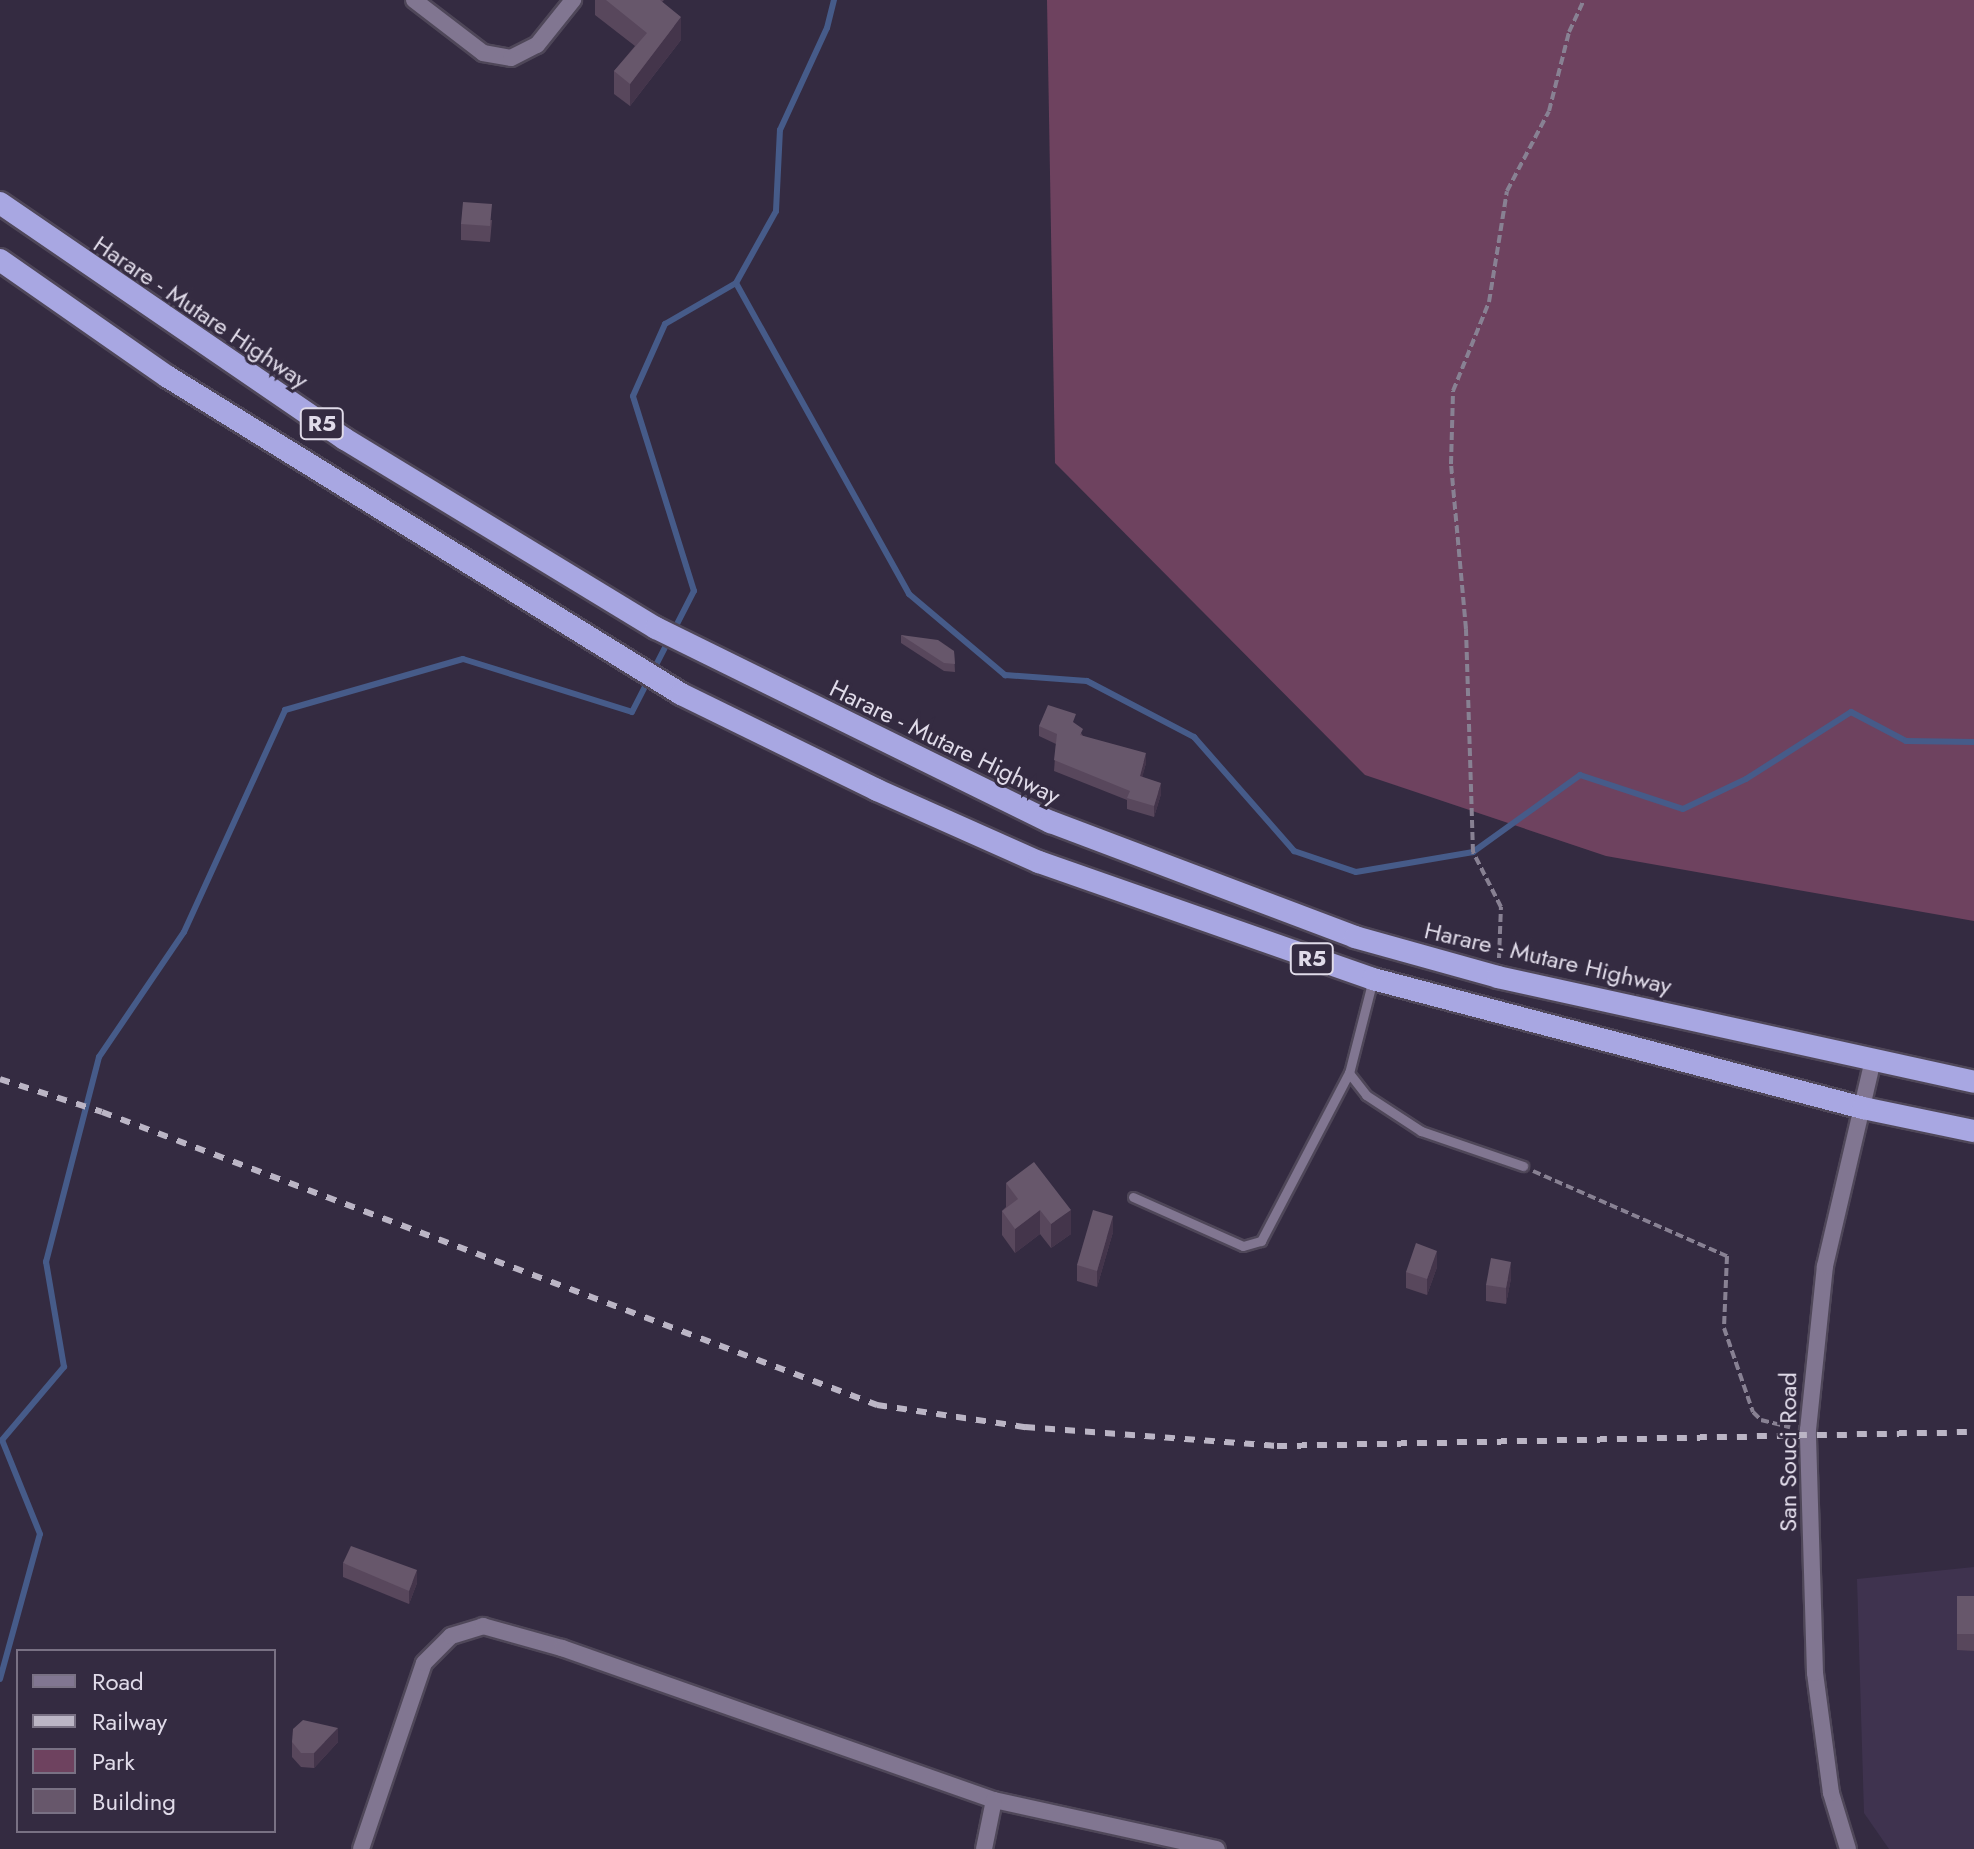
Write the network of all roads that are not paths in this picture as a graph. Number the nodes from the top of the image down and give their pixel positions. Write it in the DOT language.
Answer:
graph roads {
  1 [pos="414,0"];
  2 [pos="573,0"];
  3 [pos="0,203"];
  4 [pos="0,260"];
  5 [pos="1373,979"];
  6 [pos="1873,1059"];
  7 [pos="1349,1073"];
  8 [pos="1974,1082"];
  9 [pos="1863,1108"];
  10 [pos="1974,1131"];
  11 [pos="1523,1166"];
  12 [pos="1133,1197"];
  13 [pos="994,1800"];
  14 [pos="1843,1848"];
  15 [pos="361,1849"];
  16 [pos="984,1849"];
  17 [pos="1217,1849"];
  1 -- 2 [label="street"];
  3 -- 6 [label="highway, Harare - Mutare Highway / R5"];
  4 -- 5 [label="highway, R5"];
  5 -- 7 [label="lane"];
  5 -- 9 [label="highway, R5"];
  6 -- 8 [label="highway, Harare - Mutare Highway / R5"];
  6 -- 9 [label="street, San Souci Road"];
  7 -- 11 [label="lane"];
  7 -- 12 [label="lane"];
  9 -- 10 [label="highway, R5"];
  9 -- 14 [label="street, San Souci Road"];
  13 -- 15 [label="street"];
  13 -- 16 [label="street"];
  13 -- 17 [label="street"];
}
